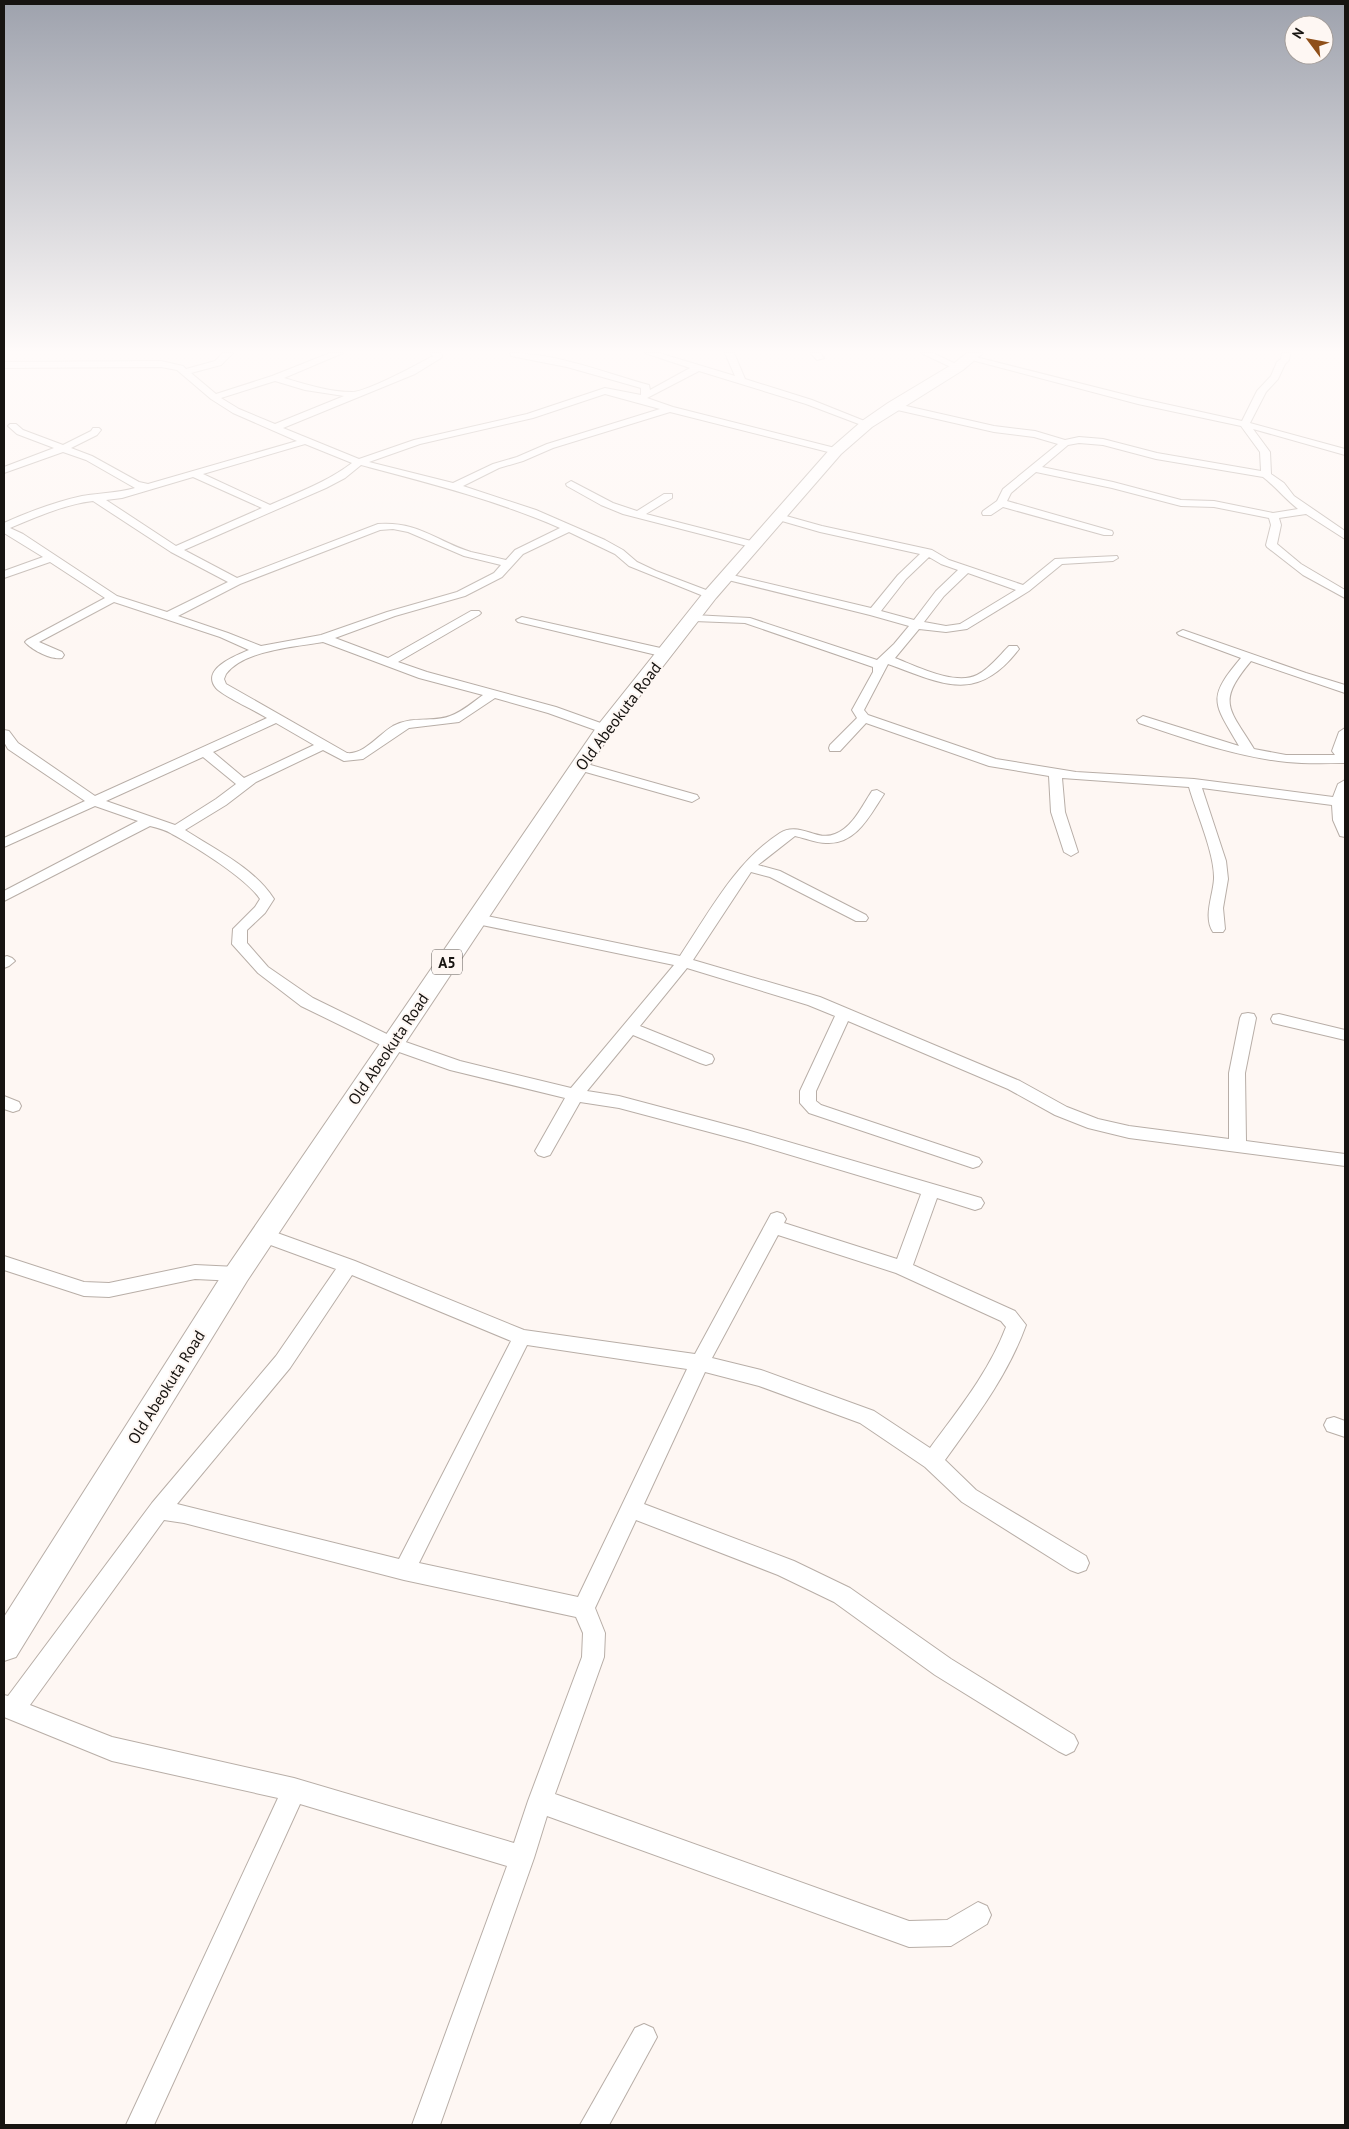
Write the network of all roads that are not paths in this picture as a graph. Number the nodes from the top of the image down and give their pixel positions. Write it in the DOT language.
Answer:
graph roads {
  1 [pos="52,452"];
  2 [pos="75,452"];
  3 [pos="265,452"];
  4 [pos="336,452"];
  5 [pos="387,452"];
  6 [pos="535,452"];
  7 [pos="835,452"];
  8 [pos="1053,452"];
  9 [pos="1142,452"];
  10 [pos="1264,452"];
  11 [pos="359,462"];
  12 [pos="1033,468"];
  13 [pos="4,470"];
  14 [pos="194,474"];
  15 [pos="1266,475"];
  16 [pos="571,484"];
  17 [pos="454,486"];
  18 [pos="137,487"];
  19 [pos="668,496"];
  20 [pos="94,498"];
  21 [pos="1001,503"];
  22 [pos="269,508"];
  23 [pos="1308,510"];
  24 [pos="987,513"];
  25 [pos="638,515"];
  26 [pos="1273,516"];
  27 [pos="779,517"];
  28 [pos="4,528"];
  29 [pos="568,528"];
  30 [pos="1108,533"];
  31 [pos="1345,536"];
  32 [pos="755,545"];
  33 [pos="175,550"];
  34 [pos="928,552"];
  35 [pos="50,558"];
  36 [pos="1113,558"];
  37 [pos="507,563"];
  38 [pos="967,568"];
  39 [pos="4,576"];
  40 [pos="728,576"];
  41 [pos="236,582"];
  42 [pos="1025,589"];
  43 [pos="710,595"];
  44 [pos="1345,595"];
  45 [pos="113,598"];
  46 [pos="874,612"];
  47 [pos="475,613"];
  48 [pos="169,616"];
  49 [pos="694,618"];
  50 [pos="522,620"];
  51 [pos="917,625"];
  52 [pos="1183,634"];
  53 [pos="324,638"];
  54 [pos="1013,649"];
  55 [pos="260,650"];
  56 [pos="665,653"];
  57 [pos="58,655"];
  58 [pos="1248,657"];
  59 [pos="883,662"];
  60 [pos="387,663"];
  61 [pos="1345,688"];
  62 [pos="493,694"];
  63 [pos="276,718"];
  64 [pos="864,718"];
  65 [pos="1143,720"];
  66 [pos="605,729"];
  67 [pos="1345,732"];
  68 [pos="4,734"];
  69 [pos="324,745"];
  70 [pos="8,748"];
  71 [pos="834,748"];
  72 [pos="1248,750"];
  73 [pos="204,751"];
  74 [pos="580,766"];
  75 [pos="1055,773"];
  76 [pos="1194,783"];
  77 [pos="244,784"];
  78 [pos="1345,784"];
  79 [pos="877,794"];
  80 [pos="692,798"];
  81 [pos="95,802"];
  82 [pos="1338,802"];
  83 [pos="149,821"];
  84 [pos="176,830"];
  85 [pos="1345,833"];
  86 [pos="4,843"];
  87 [pos="1071,852"];
  88 [pos="748,866"];
  89 [pos="4,897"];
  90 [pos="861,918"];
  91 [pos="476,919"];
  92 [pos="1218,929"];
  93 [pos="684,962"];
  94 [pos="844,1014"];
  95 [pos="1248,1018"];
  96 [pos="1279,1019"];
  97 [pos="631,1028"];
  98 [pos="1345,1035"];
  99 [pos="391,1044"];
  100 [pos="706,1059"];
  101 [pos="575,1095"];
  102 [pos="1238,1145"];
  103 [pos="544,1151"];
  104 [pos="1345,1160"];
  105 [pos="973,1162"];
  106 [pos="931,1191"];
  107 [pos="975,1204"];
  108 [pos="263,1235"];
  109 [pos="4,1263"];
  110 [pos="348,1266"];
  111 [pos="903,1268"];
  112 [pos="237,1274"];
  113 [pos="522,1337"];
  114 [pos="700,1363"];
  115 [pos="932,1460"];
  116 [pos="630,1508"];
  117 [pos="159,1510"];
  118 [pos="1078,1563"];
  119 [pos="404,1570"];
  120 [pos="584,1608"];
  121 [pos="4,1646"];
  122 [pos="8,1708"];
  123 [pos="1066,1743"];
  124 [pos="294,1790"];
  125 [pos="540,1801"];
  126 [pos="522,1858"];
  127 [pos="978,1915"];
  128 [pos="644,2037"];
  129 [pos="140,2125"];
  130 [pos="426,2125"];
  131 [pos="594,2125"];
  1 -- 13 [label="street"];
  2 -- 18 [label="street"];
  3 -- 14 [label="street"];
  4 -- 11 [label="street"];
  5 -- 11 [label="street"];
  6 -- 17 [label="street"];
  7 -- 27 [label="highway, Old Abeokuta Road / A5"];
  8 -- 12 [label="street"];
  9 -- 15 [label="street"];
  10 -- 15 [label="street"];
  11 -- 17 [label="street"];
  11 -- 22 [label="street"];
  12 -- 21 [label="street"];
  12 -- 26 [label="street"];
  14 -- 18 [label="street"];
  14 -- 22 [label="street"];
  15 -- 23 [label="street"];
  16 -- 25 [label="street"];
  17 -- 29 [label="street"];
  18 -- 20 [label="street"];
  19 -- 25 [label="street"];
  20 -- 28 [label="street"];
  20 -- 33 [label="street"];
  21 -- 24 [label="street"];
  21 -- 30 [label="street"];
  22 -- 33 [label="street"];
  23 -- 26 [label="street"];
  23 -- 31 [label="street"];
  25 -- 32 [label="street"];
  26 -- 44 [label="street"];
  27 -- 32 [label="highway, Old Abeokuta Road / A5"];
  27 -- 34 [label="street"];
  28 -- 35 [label="street"];
  29 -- 37 [label="street"];
  29 -- 43 [label="street"];
  32 -- 40 [label="highway, Old Abeokuta Road / A5"];
  33 -- 41 [label="street"];
  34 -- 38 [label="street"];
  34 -- 46 [label="street"];
  35 -- 39 [label="street"];
  35 -- 45 [label="street"];
  36 -- 42 [label="street"];
  37 -- 41 [label="street"];
  37 -- 53 [label="street"];
  38 -- 42 [label="street"];
  38 -- 51 [label="street"];
  40 -- 43 [label="highway, Old Abeokuta Road / A5"];
  40 -- 46 [label="street"];
  41 -- 48 [label="street"];
  42 -- 51 [label="street"];
  43 -- 49 [label="highway, Old Abeokuta Road / A5"];
  45 -- 48 [label="street"];
  45 -- 57 [label="street"];
  46 -- 51 [label="street"];
  47 -- 60 [label="street"];
  48 -- 55 [label="street"];
  49 -- 56 [label="highway, Old Abeokuta Road / A5"];
  49 -- 59 [label="street"];
  50 -- 56 [label="street"];
  51 -- 59 [label="street"];
  52 -- 58 [label="street"];
  53 -- 55 [label="street"];
  53 -- 60 [label="street"];
  54 -- 59 [label="street"];
  55 -- 63 [label="street"];
  56 -- 66 [label="highway, Old Abeokuta Road / A5"];
  58 -- 61 [label="street"];
  58 -- 72 [label="street"];
  59 -- 64 [label="street"];
  60 -- 62 [label="street"];
  62 -- 66 [label="street"];
  62 -- 69 [label="street"];
  63 -- 69 [label="street"];
  63 -- 73 [label="street"];
  64 -- 71 [label="street"];
  64 -- 75 [label="street"];
  65 -- 72 [label="street"];
  66 -- 74 [label="highway, Old Abeokuta Road / A5"];
  67 -- 72 [label="street"];
  68 -- 70 [label="street"];
  69 -- 77 [label="street"];
  70 -- 81 [label="street"];
  73 -- 77 [label="street"];
  73 -- 81 [label="street"];
  74 -- 80 [label="street"];
  74 -- 91 [label="highway, Old Abeokuta Road / A5"];
  75 -- 76 [label="street"];
  75 -- 87 [label="street"];
  76 -- 82 [label="street"];
  76 -- 92 [label="street"];
  77 -- 84 [label="street"];
  78 -- 82 [label="street"];
  79 -- 88 [label="street"];
  81 -- 83 [label="street"];
  81 -- 86 [label="street"];
  82 -- 85 [label="street"];
  83 -- 84 [label="street"];
  83 -- 89 [label="street"];
  84 -- 99 [label="street"];
  88 -- 90 [label="street"];
  88 -- 93 [label="street"];
  91 -- 93 [label="street"];
  91 -- 99 [label="highway, Old Abeokuta Road / A5"];
  93 -- 94 [label="street"];
  93 -- 97 [label="street"];
  94 -- 102 [label="street"];
  94 -- 105 [label="street"];
  95 -- 102 [label="street"];
  96 -- 98 [label="street"];
  97 -- 100 [label="street"];
  97 -- 101 [label="street"];
  99 -- 101 [label="street"];
  99 -- 108 [label="highway, Old Abeokuta Road / A5"];
  101 -- 103 [label="street"];
  101 -- 106 [label="street"];
  102 -- 104 [label="street"];
  106 -- 107 [label="street"];
  106 -- 111 [label="street"];
  108 -- 110 [label="street"];
  108 -- 112 [label="highway, Old Abeokuta Road / A5"];
  109 -- 112 [label="street"];
  110 -- 113 [label="street"];
  110 -- 117 [label="street"];
  111 -- 114 [label="street"];
  111 -- 115 [label="street"];
  112 -- 121 [label="highway, Old Abeokuta Road / A5"];
  113 -- 114 [label="street"];
  113 -- 119 [label="street"];
  114 -- 115 [label="street"];
  114 -- 116 [label="street"];
  115 -- 118 [label="street"];
  116 -- 120 [label="street"];
  116 -- 123 [label="street"];
  117 -- 119 [label="street"];
  117 -- 122 [label="street"];
  119 -- 120 [label="street"];
  120 -- 125 [label="street"];
  122 -- 124 [label="street"];
  124 -- 126 [label="street"];
  124 -- 129 [label="street"];
  125 -- 126 [label="street"];
  125 -- 127 [label="street"];
  126 -- 130 [label="street"];
  128 -- 131 [label="street"];
}
